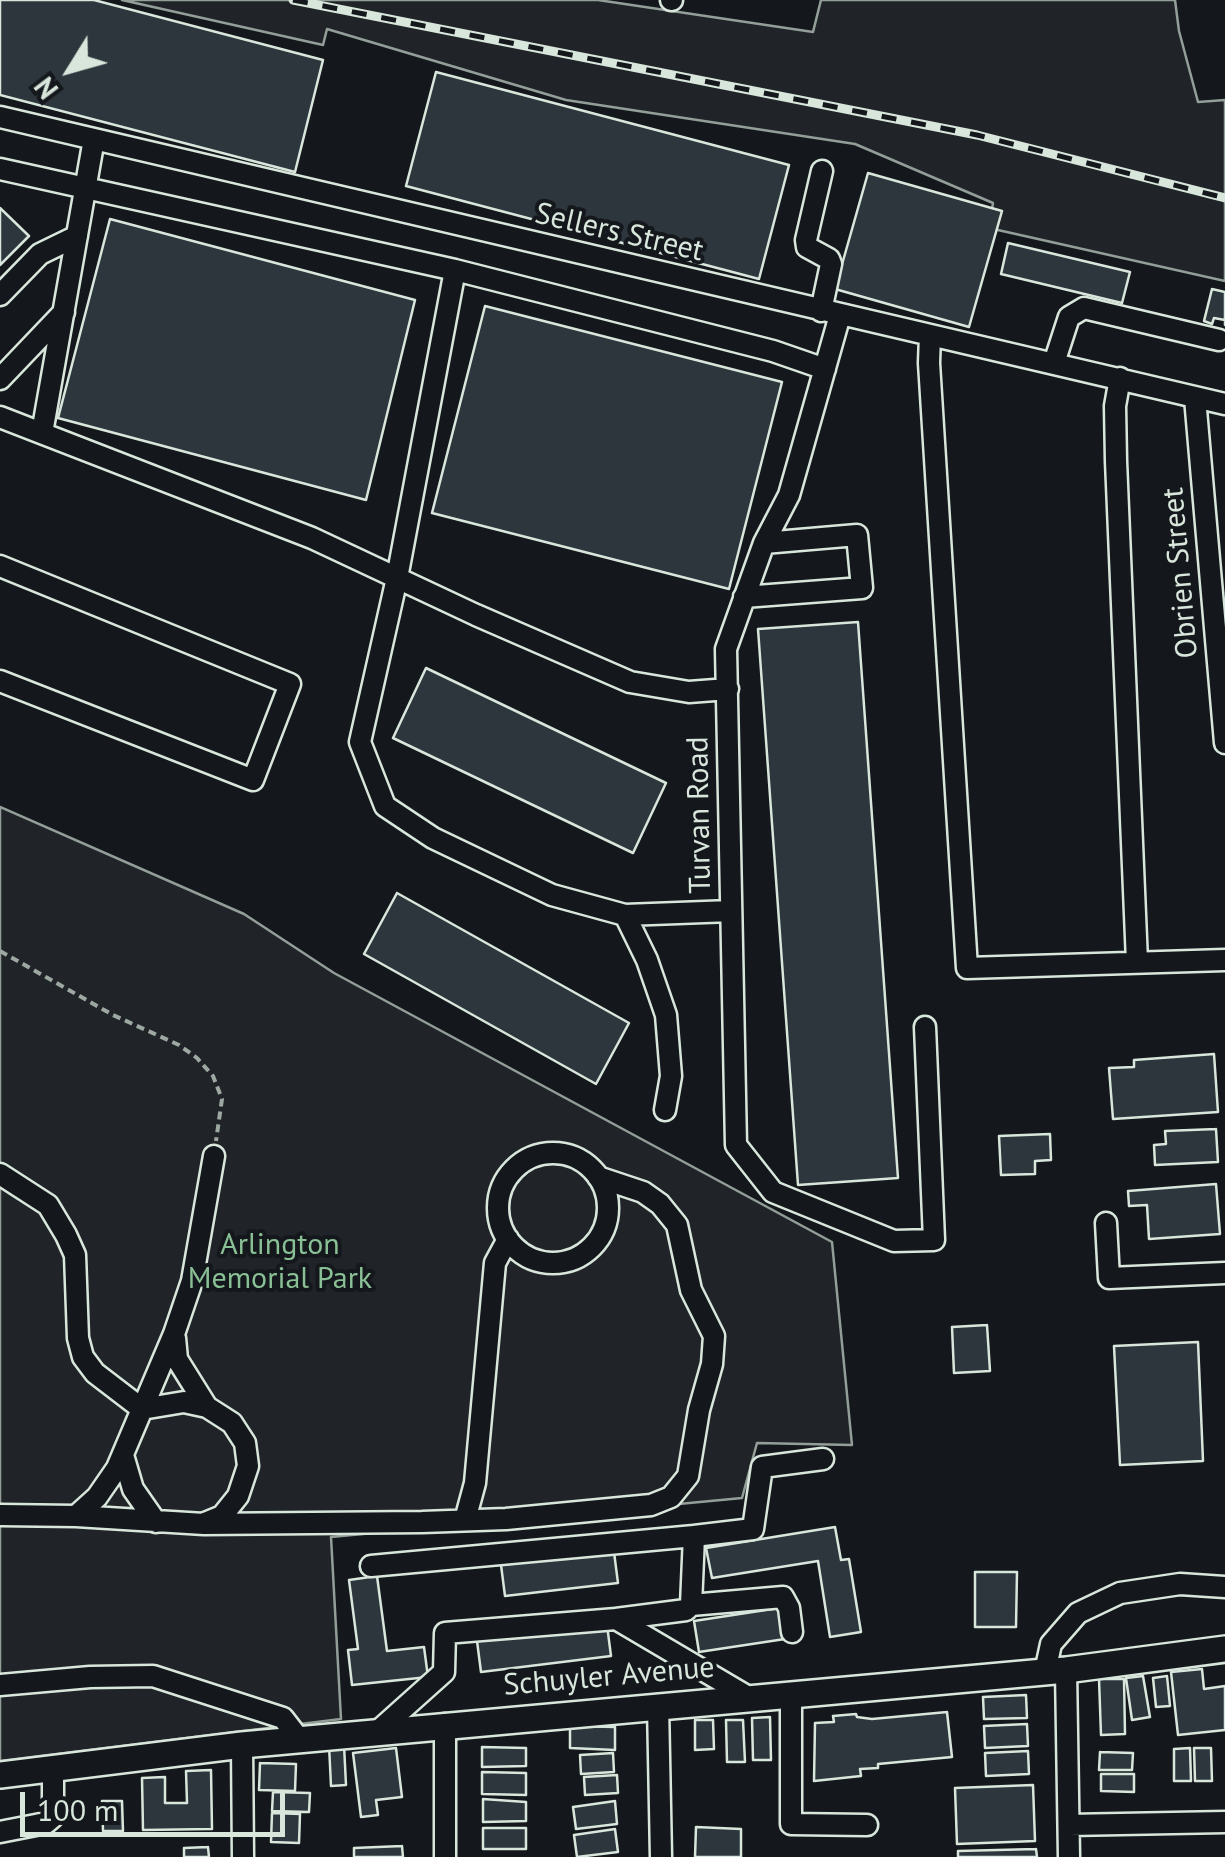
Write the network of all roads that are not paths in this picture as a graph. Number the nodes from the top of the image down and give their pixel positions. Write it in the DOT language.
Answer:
graph roads {
  1 [pos="0,117"];
  2 [pos="94,139"];
  3 [pos="0,169"];
  4 [pos="822,171"];
  5 [pos="86,188"];
  6 [pos="77,236"];
  7 [pos="455,270"];
  8 [pos="0,295"];
  9 [pos="64,312"];
  10 [pos="830,313"];
  11 [pos="930,335"];
  12 [pos="1219,340"];
  13 [pos="1054,363"];
  14 [pos="825,369"];
  15 [pos="0,378"];
  16 [pos="1120,378"];
  17 [pos="1195,398"];
  18 [pos="1225,404"];
  19 [pos="0,417"];
  20 [pos="42,433"];
  21 [pos="764,543"];
  22 [pos="0,566"];
  23 [pos="397,578"];
  24 [pos="744,597"];
  25 [pos="0,680"];
  26 [pos="728,690"];
  27 [pos="1225,742"];
  28 [pos="732,912"];
  29 [pos="626,916"];
  30 [pos="1225,960"];
  31 [pos="1138,962"];
  32 [pos="926,1027"];
  33 [pos="666,1110"];
  34 [pos="214,1156"];
  35 [pos="0,1174"];
  36 [pos="598,1178"];
  37 [pos="1106,1223"];
  38 [pos="508,1240"];
  39 [pos="1225,1274"];
  40 [pos="174,1334"];
  41 [pos="207,1406"];
  42 [pos="142,1408"];
  43 [pos="123,1455"];
  44 [pos="823,1459"];
  45 [pos="3,1510"];
  46 [pos="76,1516"];
  47 [pos="466,1520"];
  48 [pos="156,1522"];
  49 [pos="204,1524"];
  50 [pos="694,1536"];
  51 [pos="371,1566"];
  52 [pos="1225,1587"];
  53 [pos="691,1605"];
  54 [pos="616,1619"];
  55 [pos="792,1632"];
  56 [pos="1225,1649"];
  57 [pos="1055,1671"];
  58 [pos="0,1685"];
  59 [pos="791,1694"];
  60 [pos="750,1698"];
  61 [pos="658,1705"];
  62 [pos="445,1724"];
  63 [pos="377,1732"];
  64 [pos="300,1740"];
  65 [pos="242,1744"];
  66 [pos="53,1768"];
  67 [pos="0,1775"];
  68 [pos="1225,1822"];
  69 [pos="868,1825"];
  70 [pos="1069,1825"];
  71 [pos="0,1832"];
  72 [pos="243,1857"];
  73 [pos="445,1857"];
  74 [pos="661,1857"];
  75 [pos="1069,1857"];
  1 -- 2 [label="street, Sellers Street"];
  2 -- 5 [label="street"];
  2 -- 10 [label="street, Sellers Street"];
  3 -- 5 [label="street"];
  4 -- 10 [label="street, Turvan Road"];
  5 -- 6 [label="street"];
  5 -- 7 [label="street"];
  6 -- 8 [label="street"];
  6 -- 9 [label="street"];
  7 -- 14 [label="street"];
  7 -- 23 [label="street"];
  9 -- 15 [label="street"];
  9 -- 20 [label="street"];
  10 -- 11 [label="street, Sellers Street"];
  10 -- 14 [label="street, Turvan Road"];
  11 -- 13 [label="street, Sellers Street"];
  11 -- 31 [label="street"];
  12 -- 13 [label="street"];
  13 -- 16 [label="street, Sellers Street"];
  14 -- 21 [label="street, Turvan Road"];
  16 -- 17 [label="street, Sellers Street"];
  16 -- 31 [label="street"];
  17 -- 18 [label="street, Sellers Street"];
  17 -- 27 [label="street, Obrien Street"];
  19 -- 20 [label="street"];
  20 -- 23 [label="street"];
  21 -- 24 [label="street, Turvan Road"];
  21 -- 24 [label="street"];
  22 -- 25 [label="street"];
  23 -- 26 [label="street"];
  23 -- 29 [label="street"];
  24 -- 26 [label="street, Turvan Road"];
  26 -- 28 [label="street, Turvan Road"];
  28 -- 29 [label="street"];
  28 -- 32 [label="street, Turvan Road"];
  29 -- 33 [label="street"];
  30 -- 31 [label="street"];
  34 -- 40 [label="street"];
  35 -- 42 [label="street"];
  36 -- 38 [label="street"];
  36 -- 38 [label="street"];
  36 -- 47 [label="street"];
  37 -- 39 [label="street"];
  38 -- 47 [label="street"];
  40 -- 41 [label="street"];
  40 -- 42 [label="street"];
  41 -- 42 [label="street"];
  41 -- 49 [label="street"];
  42 -- 43 [label="street"];
  43 -- 46 [label="street"];
  43 -- 48 [label="street"];
  44 -- 50 [label="street"];
  45 -- 46 [label="street"];
  46 -- 48 [label="street"];
  47 -- 49 [label="street"];
  48 -- 49 [label="street"];
  50 -- 51 [label="street"];
  50 -- 53 [label="street"];
  52 -- 57 [label="street"];
  53 -- 54 [label="street"];
  53 -- 55 [label="street"];
  54 -- 60 [label="street"];
  54 -- 63 [label="street"];
  56 -- 57 [label="main road, Schuyler Avenue"];
  57 -- 59 [label="main road, Schuyler Avenue"];
  57 -- 70 [label="street"];
  58 -- 64 [label="street"];
  59 -- 60 [label="main road, Schuyler Avenue"];
  59 -- 69 [label="street"];
  60 -- 61 [label="main road, Schuyler Avenue"];
  61 -- 62 [label="main road, Schuyler Avenue"];
  61 -- 74 [label="street"];
  62 -- 63 [label="main road, Schuyler Avenue"];
  62 -- 73 [label="street"];
  63 -- 64 [label="main road, Schuyler Avenue"];
  64 -- 65 [label="main road, Schuyler Avenue"];
  65 -- 66 [label="main road, Schuyler Avenue"];
  65 -- 72 [label="street"];
  66 -- 67 [label="main road, Schuyler Avenue"];
  66 -- 71 [label="street"];
  68 -- 70 [label="street"];
  70 -- 75 [label="street"];
}
